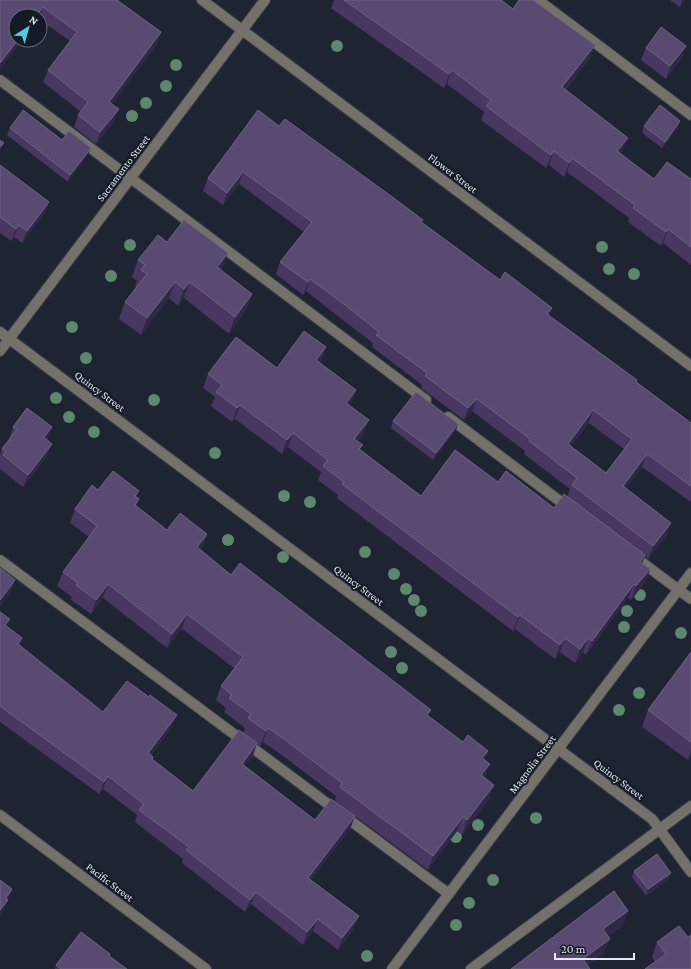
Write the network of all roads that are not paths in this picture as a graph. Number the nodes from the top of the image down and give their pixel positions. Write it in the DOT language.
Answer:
graph roads {
  1 [pos="202,0"];
  2 [pos="265,0"];
  3 [pos="538,0"];
  4 [pos="242,30"];
  5 [pos="0,80"];
  6 [pos="691,115"];
  7 [pos="131,178"];
  8 [pos="0,332"];
  9 [pos="9,339"];
  10 [pos="0,351"];
  11 [pos="691,366"];
  12 [pos="576,513"];
  13 [pos="621,547"];
  14 [pos="0,560"];
  15 [pos="691,573"];
  16 [pos="678,590"];
  17 [pos="691,599"];
  18 [pos="558,749"];
  19 [pos="691,806"];
  20 [pos="0,815"];
  21 [pos="660,829"];
  22 [pos="691,872"];
  23 [pos="449,894"];
  24 [pos="206,969"];
  25 [pos="392,969"];
  26 [pos="471,969"];
  1 -- 4 [label="street, Flower Street"];
  2 -- 4 [label="street, Sacramento Street"];
  3 -- 6 [label="street"];
  4 -- 7 [label="street, Sacramento Street"];
  4 -- 11 [label="street, Flower Street"];
  5 -- 7 [label="street"];
  7 -- 9 [label="street, Sacramento Street"];
  7 -- 12 [label="street"];
  8 -- 9 [label="street, Quincy Street"];
  9 -- 10 [label="street, Sacramento Street"];
  9 -- 18 [label="street, Quincy Street"];
  13 -- 16 [label="street"];
  14 -- 23 [label="street"];
  15 -- 16 [label="street, Magnolia Street"];
  16 -- 17 [label="street"];
  16 -- 18 [label="street, Magnolia Street"];
  18 -- 21 [label="street, Quincy Street"];
  18 -- 23 [label="street, Magnolia Street"];
  19 -- 21 [label="street"];
  20 -- 24 [label="street, Pacific Street"];
  21 -- 22 [label="street, Quincy Street"];
  21 -- 26 [label="street"];
  23 -- 25 [label="street, Magnolia Street"];
}
